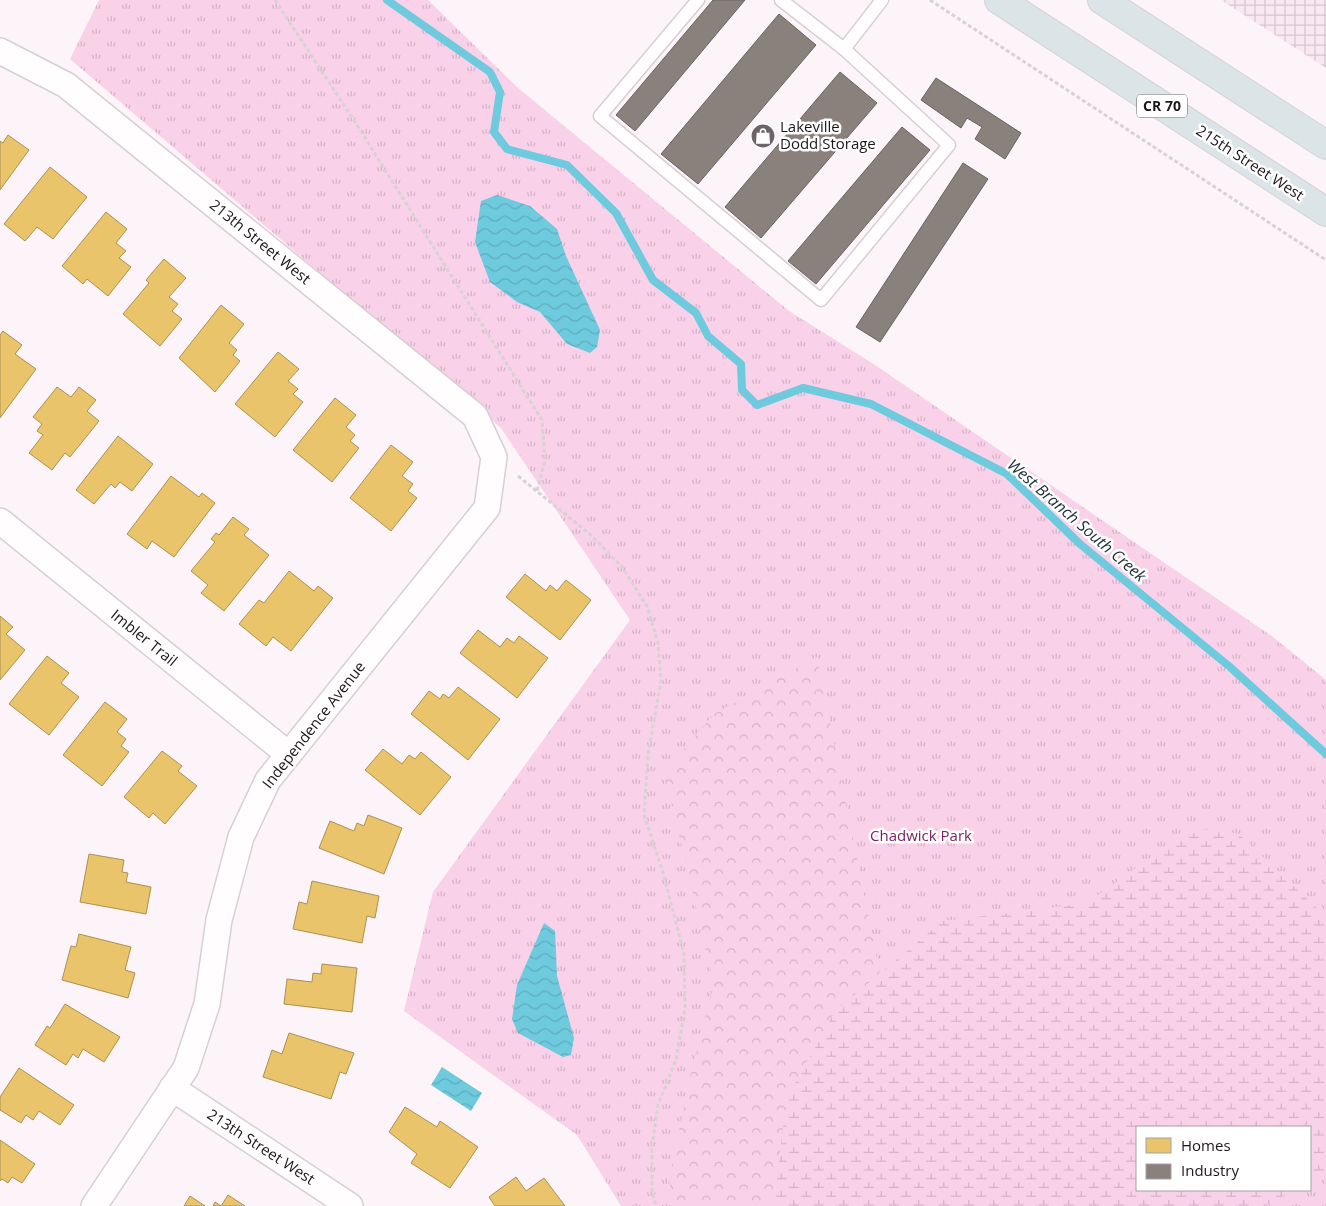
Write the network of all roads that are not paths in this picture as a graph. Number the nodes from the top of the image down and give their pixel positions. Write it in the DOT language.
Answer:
graph roads {
  1 [pos="698,0"];
  2 [pos="782,0"];
  3 [pos="882,0"];
  4 [pos="999,0"];
  5 [pos="1102,0"];
  6 [pos="844,49"];
  7 [pos="2,51"];
  8 [pos="1326,145"];
  9 [pos="1326,212"];
  10 [pos="494,457"];
  11 [pos="0,521"];
  12 [pos="288,754"];
  13 [pos="172,1088"];
  14 [pos="94,1206"];
  15 [pos="350,1206"];
  1 -- 6 [label="lane"];
  2 -- 6 [label="lane"];
  3 -- 6 [label="lane"];
  4 -- 9 [label="main road, 215th Street West / CR 70"];
  5 -- 8 [label="main road"];
  7 -- 10 [label="street, 213th Street West"];
  10 -- 12 [label="street, Independence Avenue"];
  11 -- 12 [label="street, Imbler Trail"];
  12 -- 13 [label="street, Independence Avenue"];
  13 -- 14 [label="street, Independence Avenue"];
  13 -- 15 [label="street, 213th Street West"];
}
